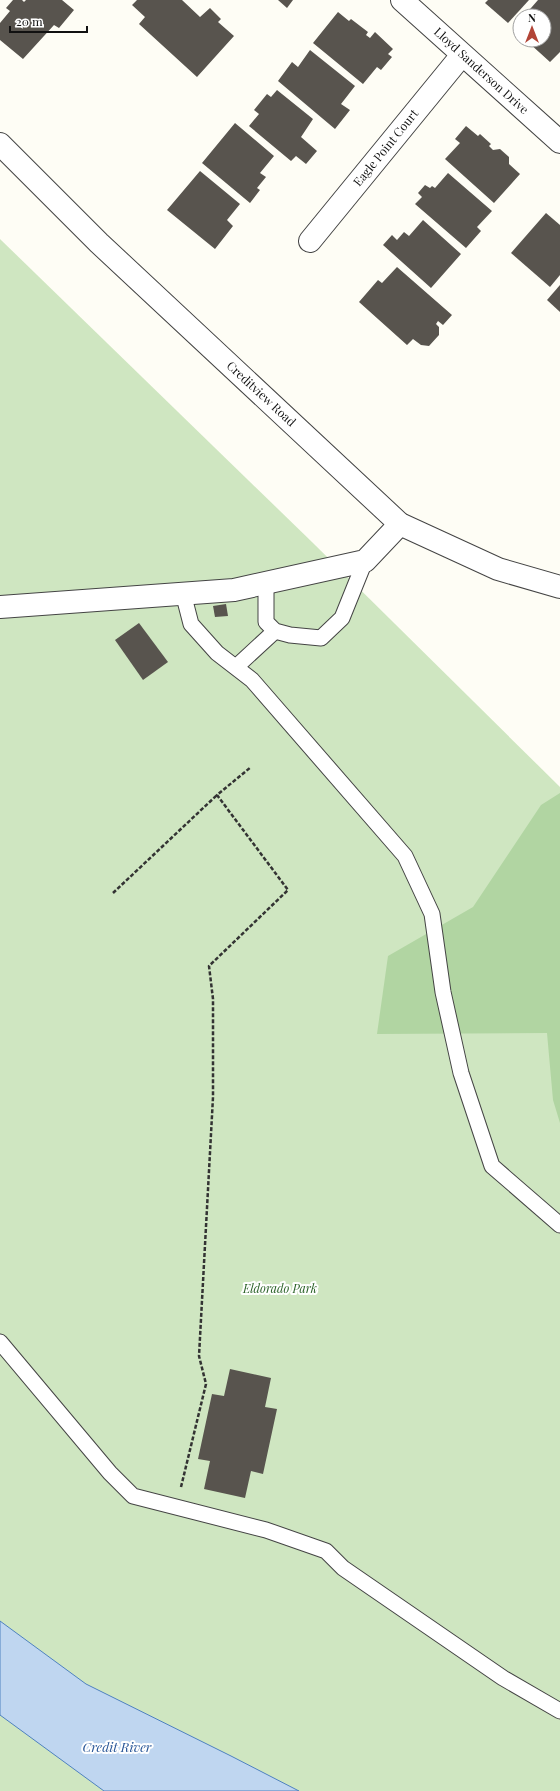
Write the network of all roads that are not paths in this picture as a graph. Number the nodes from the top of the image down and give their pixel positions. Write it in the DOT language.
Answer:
graph roads {
  1 [pos="402,0"];
  2 [pos="462,55"];
  3 [pos="560,142"];
  4 [pos="0,144"];
  5 [pos="310,241"];
  6 [pos="400,524"];
  7 [pos="365,561"];
  8 [pos="266,582"];
  9 [pos="560,587"];
  10 [pos="183,594"];
  11 [pos="0,607"];
  12 [pos="275,631"];
  13 [pos="236,667"];
  14 [pos="560,1225"];
  15 [pos="0,1342"];
  16 [pos="560,1711"];
  1 -- 2 [label="street, Lloyd Sanderson Drive"];
  2 -- 3 [label="street, Lloyd Sanderson Drive"];
  2 -- 5 [label="street, Eagle Point Court"];
  4 -- 6 [label="street, Creditview Road"];
  6 -- 7 [label="street"];
  6 -- 9 [label="street, Creditview Road"];
  7 -- 8 [label="street"];
  7 -- 12 [label="lane"];
  8 -- 10 [label="street"];
  8 -- 12 [label="lane"];
  10 -- 11 [label="street"];
  10 -- 13 [label="lane"];
  12 -- 13 [label="lane"];
  13 -- 14 [label="lane"];
  15 -- 16 [label="lane"];
}
